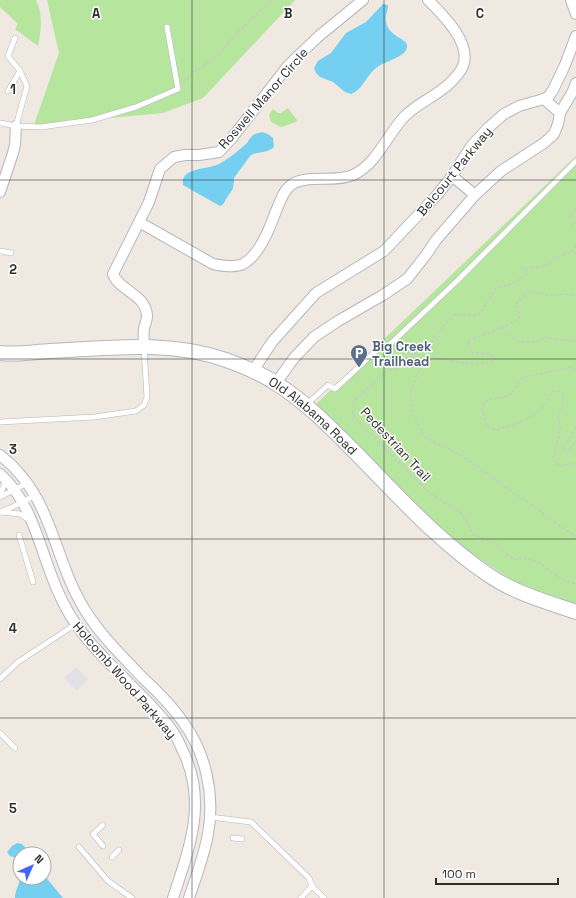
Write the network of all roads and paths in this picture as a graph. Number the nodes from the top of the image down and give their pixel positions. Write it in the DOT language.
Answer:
graph roads {
  1 [pos="272,0"];
  2 [pos="363,0"];
  3 [pos="428,0"];
  4 [pos="571,0"];
  5 [pos="576,14"];
  6 [pos="167,27"];
  7 [pos="576,36"];
  8 [pos="15,38"];
  9 [pos="573,52"];
  10 [pos="20,71"];
  11 [pos="576,83"];
  12 [pos="178,89"];
  13 [pos="8,91"];
  14 [pos="544,99"];
  15 [pos="560,113"];
  16 [pos="0,123"];
  17 [pos="16,126"];
  18 [pos="576,161"];
  19 [pos="452,176"];
  20 [pos="0,192"];
  21 [pos="475,194"];
  22 [pos="576,208"];
  23 [pos="139,222"];
  24 [pos="576,222"];
  25 [pos="576,245"];
  26 [pos="0,251"];
  27 [pos="11,253"];
  28 [pos="576,295"];
  29 [pos="502,327"];
  30 [pos="576,341"];
  31 [pos="144,347"];
  32 [pos="397,351"];
  33 [pos="0,353"];
  34 [pos="414,354"];
  35 [pos="425,357"];
  36 [pos="576,370"];
  37 [pos="253,371"];
  38 [pos="276,383"];
  39 [pos="306,405"];
  40 [pos="0,422"];
  41 [pos="576,427"];
  42 [pos="576,441"];
  43 [pos="0,455"];
  44 [pos="576,463"];
  45 [pos="3,477"];
  46 [pos="27,483"];
  47 [pos="15,490"];
  48 [pos="35,495"];
  49 [pos="0,496"];
  50 [pos="23,502"];
  51 [pos="1,512"];
  52 [pos="33,523"];
  53 [pos="19,535"];
  54 [pos="576,537"];
  55 [pos="34,582"];
  56 [pos="576,584"];
  57 [pos="576,612"];
  58 [pos="76,624"];
  59 [pos="0,679"];
  60 [pos="0,733"];
  61 [pos="15,748"];
  62 [pos="210,817"];
  63 [pos="103,825"];
  64 [pos="233,838"];
  65 [pos="242,839"];
  66 [pos="103,846"];
  67 [pos="79,847"];
  68 [pos="119,850"];
  69 [pos="112,858"];
  70 [pos="312,886"];
  71 [pos="132,898"];
  72 [pos="173,898"];
  73 [pos="189,898"];
  74 [pos="301,898"];
  75 [pos="324,898"];
  1 -- 12 [label="path"];
  2 -- 23 [label="street, Roswell Manor Circle"];
  3 -- 23 [label="street"];
  4 -- 5 [label="street"];
  6 -- 12 [label="lane"];
  7 -- 9 [label="street"];
  8 -- 10 [label="lane"];
  9 -- 14 [label="street"];
  10 -- 13 [label="lane"];
  10 -- 17 [label="lane"];
  11 -- 15 [label="street"];
  12 -- 17 [label="lane"];
  14 -- 15 [label="street"];
  14 -- 19 [label="street, Belcourt Parkway"];
  15 -- 21 [label="street"];
  16 -- 17 [label="lane"];
  17 -- 20 [label="street"];
  18 -- 39 [label="lane"];
  19 -- 21 [label="street"];
  19 -- 37 [label="street, Belcourt Parkway"];
  21 -- 38 [label="street"];
  22 -- 24 [label="path"];
  23 -- 31 [label="street, Roswell Manor Circle"];
  25 -- 34 [label="path, Pedestrian Trail"];
  26 -- 27 [label="lane"];
  28 -- 29 [label="path"];
  29 -- 30 [label="path"];
  29 -- 35 [label="path"];
  31 -- 33 [label="main road, Old Alabama Road"];
  31 -- 37 [label="main road, Old Alabama Road"];
  31 -- 40 [label="lane"];
  32 -- 34 [label="path"];
  34 -- 35 [label="path"];
  34 -- 56 [label="path, Pedestrian Trail"];
  35 -- 54 [label="path"];
  36 -- 44 [label="path"];
  37 -- 38 [label="main road, Old Alabama Road"];
  38 -- 39 [label="main road, Old Alabama Road"];
  39 -- 57 [label="main road, Old Alabama Road"];
  41 -- 42 [label="path"];
  43 -- 46 [label="street, Holcomb Wood Parkway"];
  45 -- 47 [label="street, Holcomb Wood Parkway"];
  45 -- 49 [label="lane"];
  46 -- 47 [label="lane"];
  46 -- 48 [label="street, Holcomb Wood Parkway"];
  47 -- 49 [label="lane"];
  47 -- 50 [label="street, Holcomb Wood Parkway"];
  48 -- 50 [label="lane"];
  48 -- 62 [label="street, Holcomb Wood Parkway"];
  50 -- 51 [label="lane"];
  50 -- 52 [label="street, Holcomb Wood Parkway"];
  51 -- 52 [label="lane"];
  52 -- 58 [label="street, Holcomb Wood Parkway"];
  53 -- 55 [label="lane"];
  58 -- 59 [label="lane"];
  58 -- 72 [label="street, Holcomb Wood Parkway"];
  60 -- 61 [label="lane"];
  62 -- 70 [label="lane"];
  62 -- 73 [label="street, Holcomb Wood Parkway"];
  63 -- 66 [label="lane"];
  64 -- 65 [label="lane"];
  67 -- 71 [label="lane"];
  68 -- 69 [label="lane"];
  70 -- 74 [label="lane"];
  70 -- 75 [label="lane"];
}
